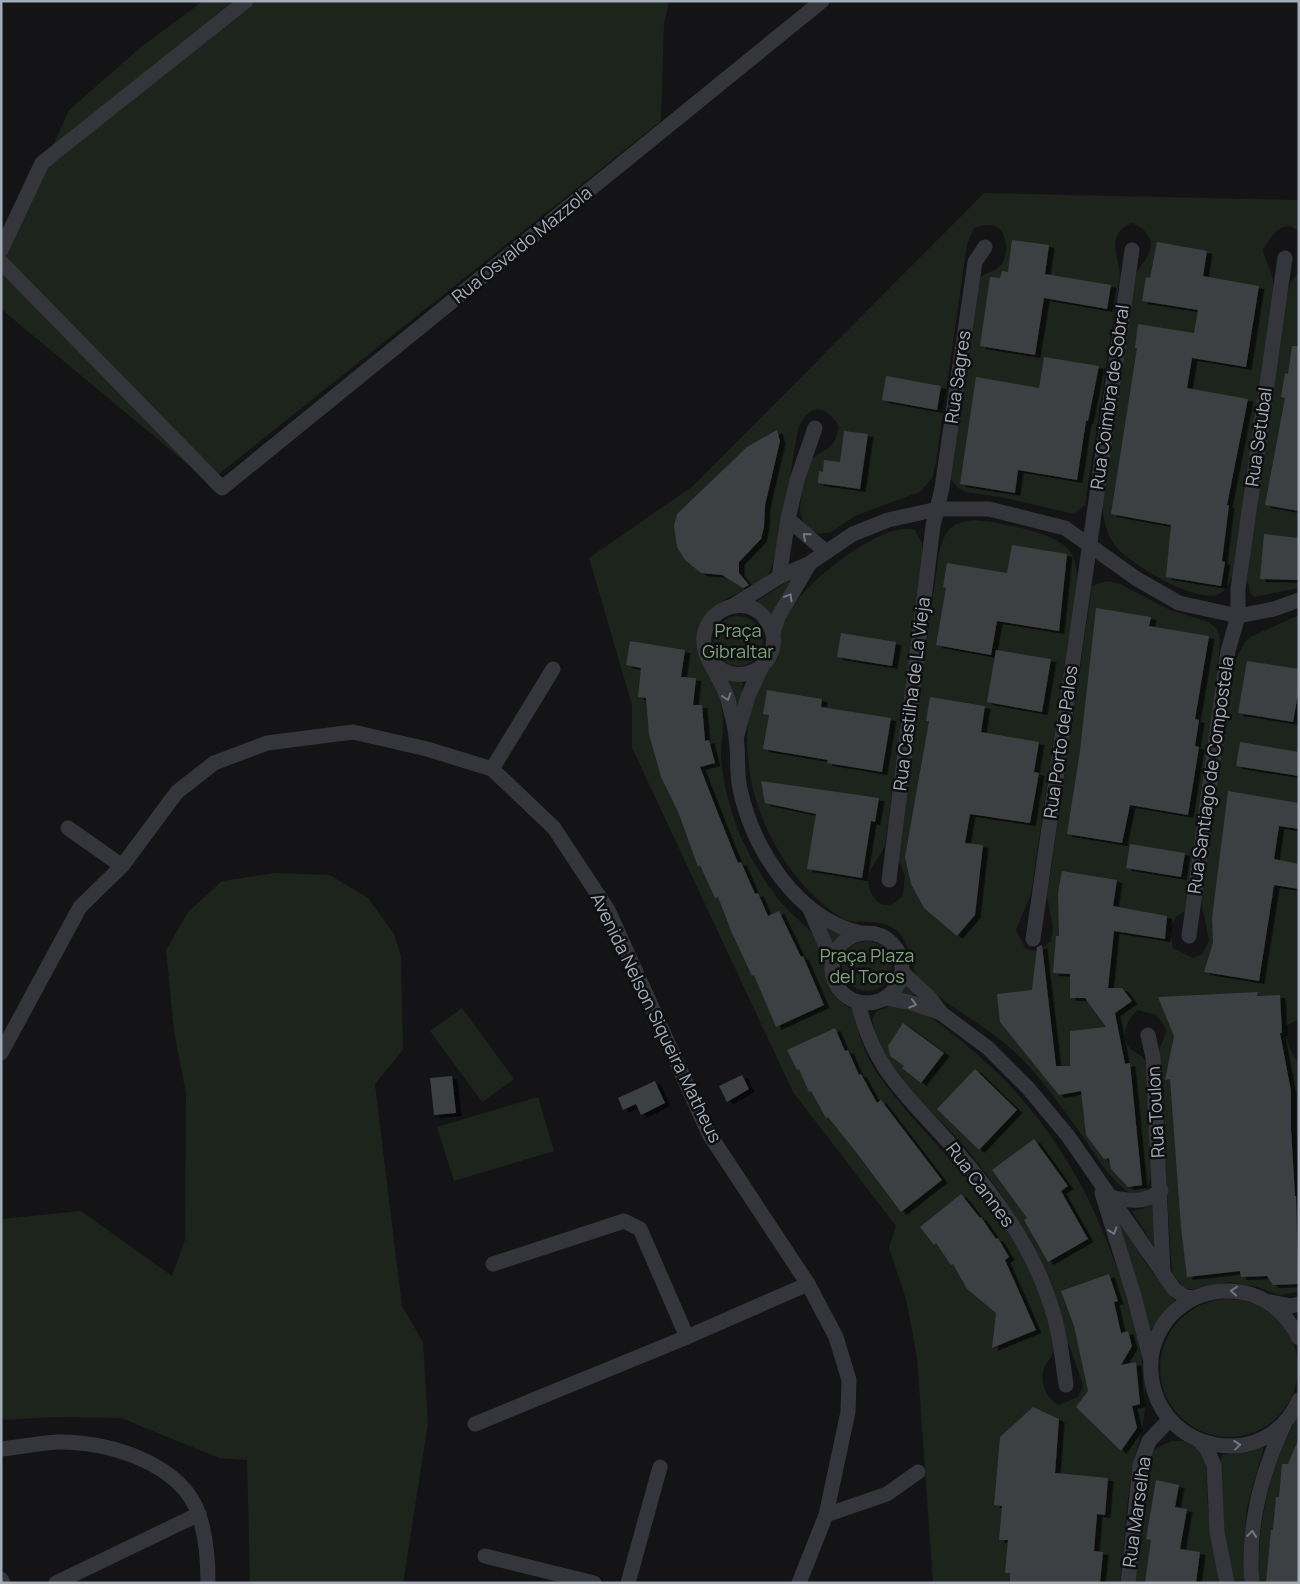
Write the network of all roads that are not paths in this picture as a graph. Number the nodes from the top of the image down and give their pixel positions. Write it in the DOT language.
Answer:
graph roads {
  1 [pos="246,1"];
  2 [pos="822,1"];
  3 [pos="985,247"];
  4 [pos="1,250"];
  5 [pos="1132,250"];
  6 [pos="1285,258"];
  7 [pos="1,262"];
  8 [pos="815,428"];
  9 [pos="938,509"];
  10 [pos="788,519"];
  11 [pos="1088,544"];
  12 [pos="825,552"];
  13 [pos="810,563"];
  14 [pos="779,577"];
  15 [pos="1299,600"];
  16 [pos="734,605"];
  17 [pos="1238,616"];
  18 [pos="773,633"];
  19 [pos="710,660"];
  20 [pos="762,666"];
  21 [pos="553,669"];
  22 [pos="736,737"];
  23 [pos="492,769"];
  24 [pos="68,828"];
  25 [pos="122,866"];
  26 [pos="889,880"];
  27 [pos="809,907"];
  28 [pos="861,933"];
  29 [pos="1189,936"];
  30 [pos="1033,939"];
  31 [pos="832,960"];
  32 [pos="902,972"];
  33 [pos="885,998"];
  34 [pos="858,1002"];
  35 [pos="941,1013"];
  36 [pos="1148,1035"];
  37 [pos="1,1053"];
  38 [pos="1100,1185"];
  39 [pos="1161,1190"];
  40 [pos="1110,1197"];
  41 [pos="493,1264"];
  42 [pos="1164,1275"];
  43 [pos="808,1284"];
  44 [pos="1194,1298"];
  45 [pos="1266,1301"];
  46 [pos="1299,1304"];
  47 [pos="687,1337"];
  48 [pos="1299,1338"];
  49 [pos="1151,1359"];
  50 [pos="1066,1385"];
  51 [pos="1299,1400"];
  52 [pos="1288,1418"];
  53 [pos="1169,1420"];
  54 [pos="476,1424"];
  55 [pos="1200,1441"];
  56 [pos="1,1449"];
  57 [pos="660,1467"];
  58 [pos="918,1472"];
  59 [pos="199,1514"];
  60 [pos="826,1516"];
  61 [pos="485,1556"];
  62 [pos="1,1579"];
  63 [pos="3,1583"];
  64 [pos="56,1583"];
  65 [pos="208,1583"];
  66 [pos="594,1583"];
  67 [pos="628,1583"];
  68 [pos="799,1583"];
  69 [pos="1128,1583"];
  70 [pos="1227,1583"];
  71 [pos="1252,1583"];
  1 -- 4 [label="street"];
  2 -- 7 [label="street, Rua Osvaldo Mazzola"];
  3 -- 9 [label="street, Rua Sagres"];
  5 -- 11 [label="street, Rua Coimbra de Sobral"];
  6 -- 17 [label="street, Rua Setubal"];
  8 -- 10 [label="street"];
  9 -- 11 [label="street"];
  9 -- 12 [label="street"];
  9 -- 26 [label="street, Rua Castilha de La Vieja"];
  12 -- 10 [label="street, one-way"];
  10 -- 14 [label="street"];
  11 -- 17 [label="street"];
  11 -- 30 [label="street, Rua Porto de Palos"];
  12 -- 13 [label="street"];
  13 -- 14 [label="street"];
  18 -- 13 [label="street, one-way"];
  14 -- 16 [label="street"];
  15 -- 17 [label="street"];
  16 -- 18 [label="street"];
  16 -- 19 [label="street"];
  17 -- 29 [label="street, Rua Santiago de Compostela"];
  18 -- 20 [label="street"];
  19 -- 20 [label="street"];
  19 -- 22 [label="street, one-way"];
  20 -- 22 [label="street"];
  21 -- 23 [label="street"];
  22 -- 27 [label="street"];
  23 -- 25 [label="street, Avenida Nelson Siqueira Matheus"];
  23 -- 43 [label="street, Avenida Nelson Siqueira Matheus"];
  24 -- 25 [label="street"];
  25 -- 37 [label="street, Avenida Nelson Siqueira Matheus"];
  27 -- 28 [label="street"];
  27 -- 31 [label="street"];
  28 -- 31 [label="street"];
  28 -- 32 [label="street"];
  31 -- 34 [label="street"];
  32 -- 33 [label="street"];
  32 -- 35 [label="street"];
  33 -- 34 [label="street"];
  33 -- 35 [label="street, one-way"];
  34 -- 50 [label="street, Rua Cannes"];
  35 -- 38 [label="street"];
  36 -- 39 [label="street, Rua Toulon"];
  38 -- 40 [label="street"];
  38 -- 49 [label="street, one-way"];
  39 -- 40 [label="street"];
  39 -- 42 [label="street, Rua Toulon"];
  40 -- 42 [label="street"];
  41 -- 47 [label="street"];
  42 -- 44 [label="street"];
  43 -- 47 [label="street"];
  43 -- 60 [label="street, Avenida Nelson Siqueira Matheus"];
  45 -- 44 [label="street, one-way"];
  44 -- 49 [label="street"];
  45 -- 46 [label="street"];
  45 -- 48 [label="street"];
  47 -- 54 [label="street"];
  49 -- 53 [label="street"];
  51 -- 52 [label="street"];
  55 -- 52 [label="street, one-way"];
  71 -- 52 [label="street, one-way"];
  53 -- 55 [label="street"];
  53 -- 69 [label="street, Rua Marselha"];
  55 -- 70 [label="street"];
  56 -- 59 [label="street"];
  57 -- 67 [label="street"];
  58 -- 60 [label="street"];
  59 -- 64 [label="street"];
  59 -- 65 [label="street"];
  60 -- 68 [label="street, Avenida Nelson Siqueira Matheus"];
  61 -- 66 [label="street"];
  62 -- 63 [label="street"];
}
